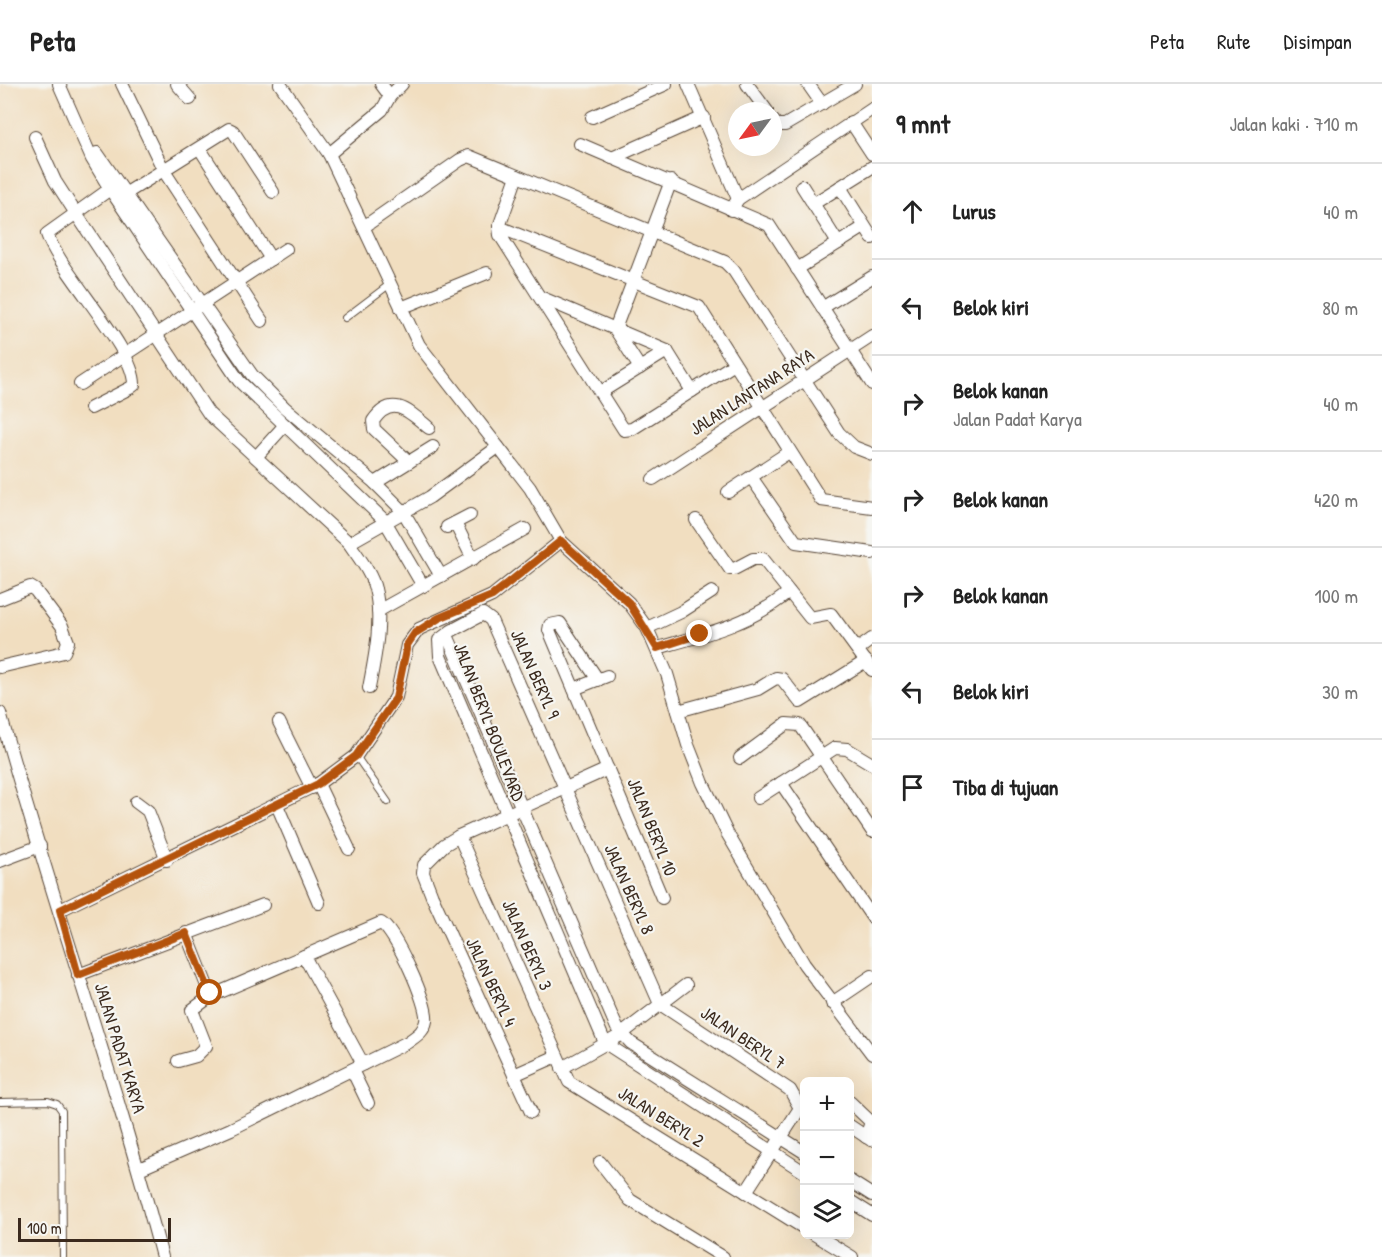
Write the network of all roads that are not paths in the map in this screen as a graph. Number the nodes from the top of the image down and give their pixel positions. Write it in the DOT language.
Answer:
graph roads {
  1 [pos="59,84"];
  2 [pos="65,84"];
  3 [pos="122,84"];
  4 [pos="177,84"];
  5 [pos="280,84"];
  6 [pos="381,84"];
  7 [pos="402,84"];
  8 [pos="666,84"];
  9 [pos="688,84"];
  10 [pos="808,84"];
  11 [pos="855,84"];
  12 [pos="748,86"];
  13 [pos="390,96"];
  14 [pos="190,99"];
  15 [pos="753,102"];
  16 [pos="760,102"];
  17 [pos="822,104"];
  18 [pos="872,109"];
  19 [pos="592,117"];
  20 [pos="704,117"];
  21 [pos="851,122"];
  22 [pos="782,125"];
  23 [pos="35,137"];
  24 [pos="580,144"];
  25 [pos="200,149"];
  26 [pos="329,154"];
  27 [pos="872,154"];
  28 [pos="612,158"];
  29 [pos="872,167"];
  30 [pos="164,171"];
  31 [pos="517,176"];
  32 [pos="671,181"];
  33 [pos="802,186"];
  34 [pos="840,188"];
  35 [pos="110,189"];
  36 [pos="273,192"];
  37 [pos="125,194"];
  38 [pos="735,204"];
  39 [pos="813,204"];
  40 [pos="75,212"];
  41 [pos="364,226"];
  42 [pos="499,227"];
  43 [pos="864,227"];
  44 [pos="653,233"];
  45 [pos="872,238"];
  46 [pos="838,243"];
  47 [pos="286,249"];
  48 [pos="271,260"];
  49 [pos="797,269"];
  50 [pos="487,273"];
  51 [pos="872,277"];
  52 [pos="237,281"];
  53 [pos="391,283"];
  54 [pos="633,283"];
  55 [pos="539,297"];
  56 [pos="203,304"];
  57 [pos="401,308"];
  58 [pos="822,308"];
  59 [pos="190,311"];
  60 [pos="345,318"];
  61 [pos="262,321"];
  62 [pos="615,329"];
  63 [pos="155,334"];
  64 [pos="872,336"];
  65 [pos="849,350"];
  66 [pos="667,351"];
  67 [pos="124,354"];
  68 [pos="733,365"];
  69 [pos="640,368"];
  70 [pos="805,380"];
  71 [pos="80,384"];
  72 [pos="872,384"];
  73 [pos="692,391"];
  74 [pos="601,392"];
  75 [pos="284,407"];
  76 [pos="91,408"];
  77 [pos="761,408"];
  78 [pos="274,416"];
  79 [pos="284,426"];
  80 [pos="429,428"];
  81 [pos="433,447"];
  82 [pos="498,447"];
  83 [pos="789,452"];
  84 [pos="872,454"];
  85 [pos="256,457"];
  86 [pos="409,462"];
  87 [pos="751,477"];
  88 [pos="653,479"];
  89 [pos="375,483"];
  90 [pos="728,492"];
  91 [pos="872,507"];
  92 [pos="403,511"];
  93 [pos="470,515"];
  94 [pos="696,520"];
  95 [pos="385,521"];
  96 [pos="525,529"];
  97 [pos="561,541"];
  98 [pos="349,543"];
  99 [pos="872,553"];
  100 [pos="473,559"];
  101 [pos="441,576"];
  102 [pos="423,586"];
  103 [pos="712,592"];
  104 [pos="789,592"];
  105 [pos="0,599"];
  106 [pos="378,611"];
  107 [pos="647,628"];
  108 [pos="447,635"];
  109 [pos="872,639"];
  110 [pos="657,648"];
  111 [pos="858,649"];
  112 [pos="869,665"];
  113 [pos="0,667"];
  114 [pos="369,688"];
  115 [pos="574,689"];
  116 [pos="678,711"];
  117 [pos="0,713"];
  118 [pos="279,722"];
  119 [pos="356,756"];
  120 [pos="821,756"];
  121 [pos="741,758"];
  122 [pos="872,764"];
  123 [pos="609,769"];
  124 [pos="781,783"];
  125 [pos="315,786"];
  126 [pos="566,789"];
  127 [pos="758,798"];
  128 [pos="136,802"];
  129 [pos="388,802"];
  130 [pos="277,805"];
  131 [pos="515,813"];
  132 [pos="872,831"];
  133 [pos="459,836"];
  134 [pos="40,846"];
  135 [pos="349,849"];
  136 [pos="167,860"];
  137 [pos="0,861"];
  138 [pos="662,898"];
  139 [pos="319,903"];
  140 [pos="262,905"];
  141 [pos="60,910"];
  142 [pos="872,917"];
  143 [pos="186,933"];
  144 [pos="304,956"];
  145 [pos="78,975"];
  146 [pos="872,976"];
  147 [pos="686,985"];
  148 [pos="211,996"];
  149 [pos="832,1003"];
  150 [pos="660,1004"];
  151 [pos="614,1039"];
  152 [pos="872,1054"];
  153 [pos="557,1056"];
  154 [pos="178,1061"];
  155 [pos="357,1067"];
  156 [pos="562,1068"];
  157 [pos="514,1075"];
  158 [pos="0,1102"];
  159 [pos="368,1103"];
  160 [pos="800,1104"];
  161 [pos="854,1107"];
  162 [pos="800,1110"];
  163 [pos="531,1112"];
  164 [pos="854,1129"];
  165 [pos="869,1139"];
  166 [pos="776,1146"];
  167 [pos="800,1151"];
  168 [pos="600,1162"];
  169 [pos="139,1168"];
  170 [pos="800,1168"];
  171 [pos="854,1184"];
  172 [pos="746,1192"];
  173 [pos="872,1195"];
  174 [pos="854,1204"];
  175 [pos="872,1215"];
  176 [pos="800,1226"];
  177 [pos="822,1239"];
  178 [pos="63,1257"];
  179 [pos="162,1257"];
  180 [pos="723,1257"];
  181 [pos="852,1257"];
  1 -- 35 [label="street"];
  2 -- 37 [label="street"];
  3 -- 30 [label="street"];
  4 -- 14 [label="street"];
  5 -- 26 [label="street"];
  6 -- 13 [label="street"];
  7 -- 13 [label="street"];
  8 -- 19 [label="street"];
  9 -- 20 [label="street"];
  10 -- 17 [label="street"];
  11 -- 17 [label="street"];
  12 -- 15 [label="street"];
  12 -- 16 [label="street"];
  13 -- 26 [label="street"];
  17 -- 22 [label="street"];
  18 -- 21 [label="street"];
  20 -- 28 [label="street"];
  20 -- 38 [label="street"];
  21 -- 27 [label="street"];
  21 -- 38 [label="street"];
  23 -- 40 [label="street"];
  24 -- 28 [label="street"];
  25 -- 30 [label="street"];
  25 -- 36 [label="street"];
  25 -- 48 [label="street"];
  26 -- 41 [label="street"];
  28 -- 32 [label="street"];
  29 -- 34 [label="street"];
  30 -- 37 [label="street"];
  30 -- 52 [label="street"];
  31 -- 41 [label="street"];
  31 -- 42 [label="street"];
  31 -- 44 [label="street"];
  32 -- 38 [label="street"];
  32 -- 44 [label="street"];
  33 -- 39 [label="street"];
  34 -- 39 [label="street"];
  34 -- 43 [label="street"];
  35 -- 40 [label="street"];
  35 -- 59 [label="street"];
  37 -- 56 [label="street"];
  38 -- 49 [label="street"];
  39 -- 46 [label="street"];
  40 -- 63 [label="street"];
  40 -- 67 [label="street"];
  41 -- 53 [label="street"];
  42 -- 54 [label="street"];
  42 -- 55 [label="street"];
  43 -- 45 [label="street"];
  43 -- 46 [label="street"];
  44 -- 54 [label="street"];
  44 -- 70 [label="street"];
  46 -- 49 [label="street"];
  47 -- 48 [label="street"];
  48 -- 52 [label="street"];
  49 -- 58 [label="street"];
  50 -- 57 [label="street"];
  51 -- 58 [label="street"];
  52 -- 56 [label="street"];
  52 -- 61 [label="street"];
  53 -- 57 [label="street"];
  53 -- 60 [label="lane"];
  54 -- 62 [label="street"];
  54 -- 68 [label="street"];
  55 -- 62 [label="street"];
  55 -- 74 [label="street"];
  56 -- 59 [label="street"];
  56 -- 75 [label="street"];
  57 -- 82 [label="street"];
  58 -- 65 [label="street"];
  59 -- 63 [label="street"];
  59 -- 78 [label="street"];
  62 -- 66 [label="street"];
  62 -- 69 [label="street"];
  63 -- 67 [label="street"];
  63 -- 85 [label="street"];
  64 -- 65 [label="street, JALAN LANTANA RAYA"];
  65 -- 70 [label="street, JALAN LANTANA RAYA"];
  65 -- 72 [label="street"];
  66 -- 69 [label="street"];
  66 -- 73 [label="street"];
  67 -- 71 [label="street"];
  67 -- 76 [label="street"];
  68 -- 73 [label="street"];
  68 -- 77 [label="street"];
  69 -- 74 [label="street"];
  70 -- 77 [label="street, JALAN LANTANA RAYA"];
  70 -- 84 [label="street"];
  73 -- 74 [label="street"];
  75 -- 78 [label="street"];
  75 -- 89 [label="street"];
  77 -- 83 [label="street"];
  77 -- 88 [label="street, JALAN LANTANA RAYA"];
  78 -- 79 [label="street"];
  79 -- 85 [label="street"];
  79 -- 95 [label="street"];
  80 -- 86 [label="street"];
  81 -- 86 [label="street"];
  82 -- 92 [label="street"];
  82 -- 97 [label="street"];
  83 -- 87 [label="street"];
  83 -- 91 [label="street"];
  85 -- 98 [label="street"];
  86 -- 89 [label="street"];
  87 -- 90 [label="street"];
  87 -- 99 [label="street"];
  89 -- 92 [label="street"];
  92 -- 95 [label="street"];
  92 -- 101 [label="street"];
  93 -- 100 [label="street"];
  94 -- 104 [label="street"];
  95 -- 98 [label="street"];
  95 -- 102 [label="street"];
  96 -- 100 [label="street"];
  97 -- 107 [label="street"];
  97 -- 119 [label="street"];
  98 -- 106 [label="street"];
  100 -- 101 [label="street"];
  101 -- 102 [label="street"];
  102 -- 106 [label="street"];
  103 -- 107 [label="street"];
  104 -- 110 [label="street"];
  104 -- 111 [label="street"];
  105 -- 113 [label="street"];
  106 -- 114 [label="street"];
  107 -- 110 [label="street"];
  108 -- 126 [label="street, JALAN BERYL 9"];
  108 -- 131 [label="street, JALAN BERYL BOULEVARD"];
  108 -- 131 [label="street, JALAN BERYL BOULEVARD"];
  109 -- 111 [label="street"];
  110 -- 116 [label="street"];
  111 -- 112 [label="street"];
  112 -- 116 [label="street"];
  115 -- 115 [label="street, JALAN BERYL 9"];
  115 -- 123 [label="street, JALAN BERYL 9"];
  116 -- 149 [label="street"];
  117 -- 134 [label="street, JALAN PADAT KARYA"];
  118 -- 125 [label="street"];
  119 -- 125 [label="street"];
  119 -- 129 [label="lane"];
  120 -- 121 [label="street"];
  120 -- 122 [label="street"];
  120 -- 124 [label="street"];
  120 -- 132 [label="street"];
  123 -- 126 [label="street"];
  123 -- 138 [label="street, JALAN BERYL 10"];
  124 -- 127 [label="street"];
  124 -- 142 [label="street"];
  125 -- 130 [label="street"];
  125 -- 135 [label="street"];
  126 -- 131 [label="street"];
  126 -- 150 [label="street, JALAN BERYL 8"];
  128 -- 136 [label="street"];
  130 -- 136 [label="street"];
  130 -- 139 [label="street"];
  131 -- 133 [label="street"];
  131 -- 151 [label="street, JALAN BERYL BOULEVARD"];
  131 -- 151 [label="street, JALAN BERYL BOULEVARD"];
  133 -- 153 [label="street, JALAN BERYL 3"];
  133 -- 157 [label="street, JALAN BERYL 4"];
  134 -- 137 [label="street"];
  134 -- 141 [label="street, JALAN PADAT KARYA"];
  136 -- 141 [label="street"];
  140 -- 143 [label="street"];
  141 -- 145 [label="street, JALAN PADAT KARYA"];
  143 -- 145 [label="street"];
  143 -- 148 [label="street"];
  144 -- 148 [label="street"];
  144 -- 155 [label="street"];
  144 -- 155 [label="street"];
  145 -- 169 [label="street, JALAN PADAT KARYA"];
  146 -- 149 [label="street"];
  147 -- 150 [label="street"];
  148 -- 154 [label="street"];
  149 -- 152 [label="street"];
  150 -- 151 [label="street"];
  150 -- 160 [label="street, JALAN BERYL 7"];
  151 -- 156 [label="street"];
  151 -- 166 [label="street, JALAN BERYL BOULEVARD"];
  151 -- 166 [label="street, JALAN BERYL BOULEVARD"];
  153 -- 156 [label="street, JALAN BERYL 3"];
  153 -- 157 [label="street"];
  155 -- 159 [label="street"];
  155 -- 169 [label="street"];
  156 -- 172 [label="street, JALAN BERYL 2"];
  157 -- 163 [label="street, JALAN BERYL 4"];
  158 -- 178 [label="lane"];
  161 -- 165 [label="street"];
  162 -- 166 [label="street"];
  164 -- 165 [label="street"];
  166 -- 167 [label="street, JALAN BERYL BOULEVARD"];
  166 -- 170 [label="street, JALAN BERYL BOULEVARD"];
  166 -- 172 [label="street"];
  168 -- 180 [label="street"];
  169 -- 179 [label="street, JALAN PADAT KARYA"];
  171 -- 173 [label="street"];
  172 -- 176 [label="street, JALAN BERYL 2"];
  174 -- 175 [label="street"];
  177 -- 181 [label="street"];
}
